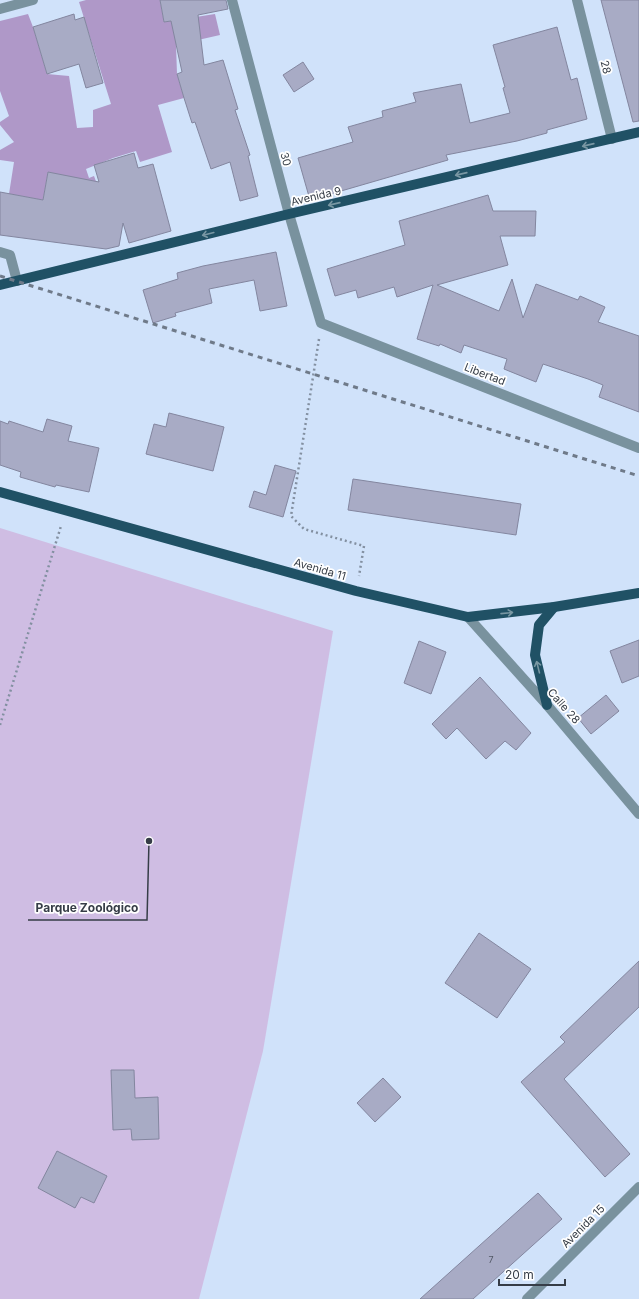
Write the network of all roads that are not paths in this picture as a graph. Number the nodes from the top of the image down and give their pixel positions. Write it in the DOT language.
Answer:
graph roads {
  1 [pos="33,0"];
  2 [pos="232,0"];
  3 [pos="577,0"];
  4 [pos="0,9"];
  5 [pos="639,132"];
  6 [pos="612,139"];
  7 [pos="289,214"];
  8 [pos="0,252"];
  9 [pos="16,281"];
  10 [pos="0,285"];
  11 [pos="321,323"];
  12 [pos="639,448"];
  13 [pos="0,492"];
  14 [pos="639,593"];
  15 [pos="554,608"];
  16 [pos="468,617"];
  17 [pos="547,705"];
  18 [pos="639,814"];
  19 [pos="639,1187"];
  20 [pos="527,1299"];
  1 -- 4 [label="street"];
  2 -- 7 [label="street, 30"];
  3 -- 6 [label="street, 28"];
  5 -- 6 [label="main road, Avenida 9"];
  6 -- 7 [label="main road, Avenida 9, one-way"];
  7 -- 9 [label="main road, Avenida 9, one-way"];
  7 -- 11 [label="street, 30"];
  8 -- 9 [label="street"];
  9 -- 10 [label="main road, Avenida 9"];
  11 -- 12 [label="street, Libertad"];
  13 -- 16 [label="main road, Avenida 11"];
  14 -- 15 [label="main road, Avenida 11"];
  16 -- 15 [label="main road, Avenida 11, one-way"];
  17 -- 15 [label="main road, one-way"];
  16 -- 17 [label="street, Calle 28"];
  17 -- 18 [label="street, Calle 28"];
  19 -- 20 [label="street, Avenida 15"];
}
